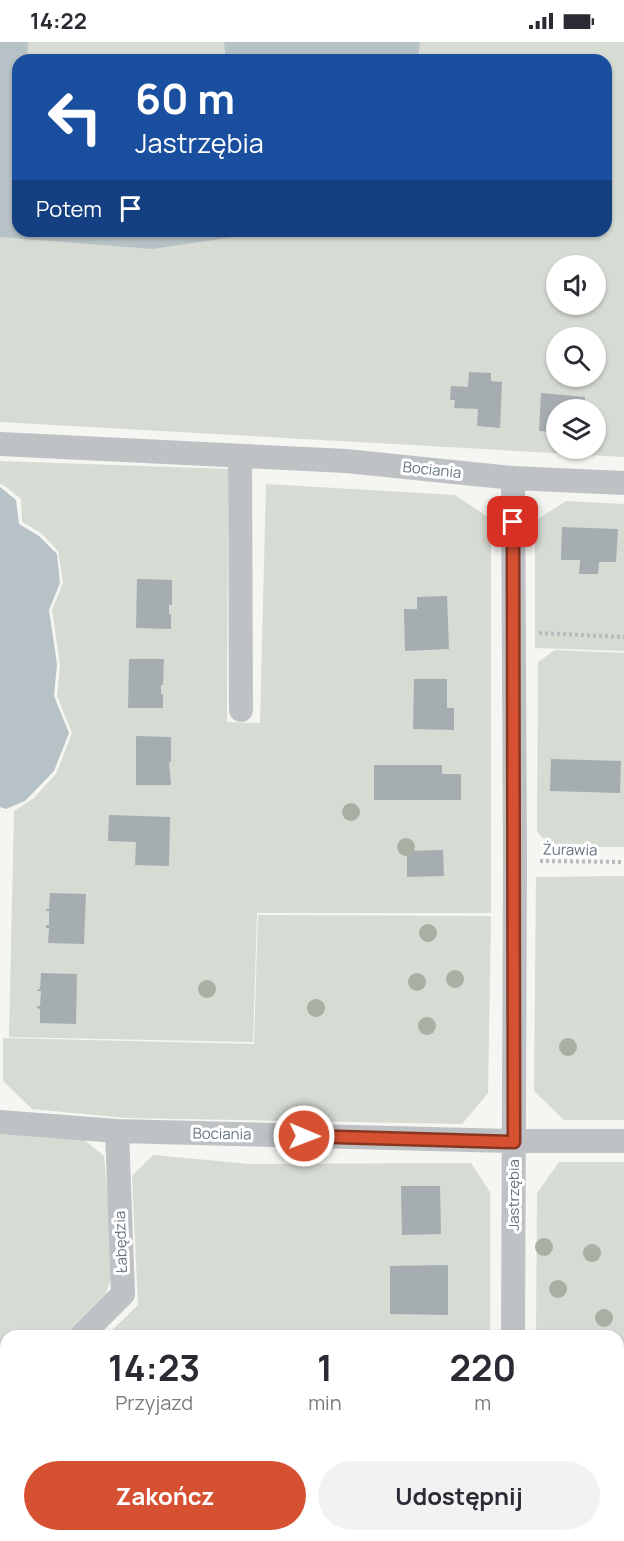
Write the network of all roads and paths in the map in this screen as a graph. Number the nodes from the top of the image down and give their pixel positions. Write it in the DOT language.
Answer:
graph roads {
  1 [pos="0,444"];
  2 [pos="240,456"];
  3 [pos="513,478"];
  4 [pos="624,483"];
  5 [pos="514,632"];
  6 [pos="624,637"];
  7 [pos="241,710"];
  8 [pos="515,861"];
  9 [pos="624,862"];
  10 [pos="0,1122"];
  11 [pos="117,1131"];
  12 [pos="624,1141"];
  13 [pos="514,1142"];
  14 [pos="87,1330"];
  15 [pos="513,1330"];
  1 -- 2 [label="street, Bociania"];
  2 -- 3 [label="street, Bociania"];
  2 -- 7 [label="street"];
  3 -- 4 [label="street, Bociania"];
  3 -- 5 [label="street, Jastrzębia"];
  5 -- 6 [label="path"];
  5 -- 8 [label="street, Jastrzębia"];
  8 -- 9 [label="path, Żurawia"];
  8 -- 13 [label="street, Jastrzębia"];
  10 -- 11 [label="street, Bociania"];
  11 -- 13 [label="street, Bociania"];
  11 -- 14 [label="street, Łabędzia"];
  12 -- 13 [label="street, Bociania"];
  13 -- 15 [label="street, Jastrzębia"];
}
